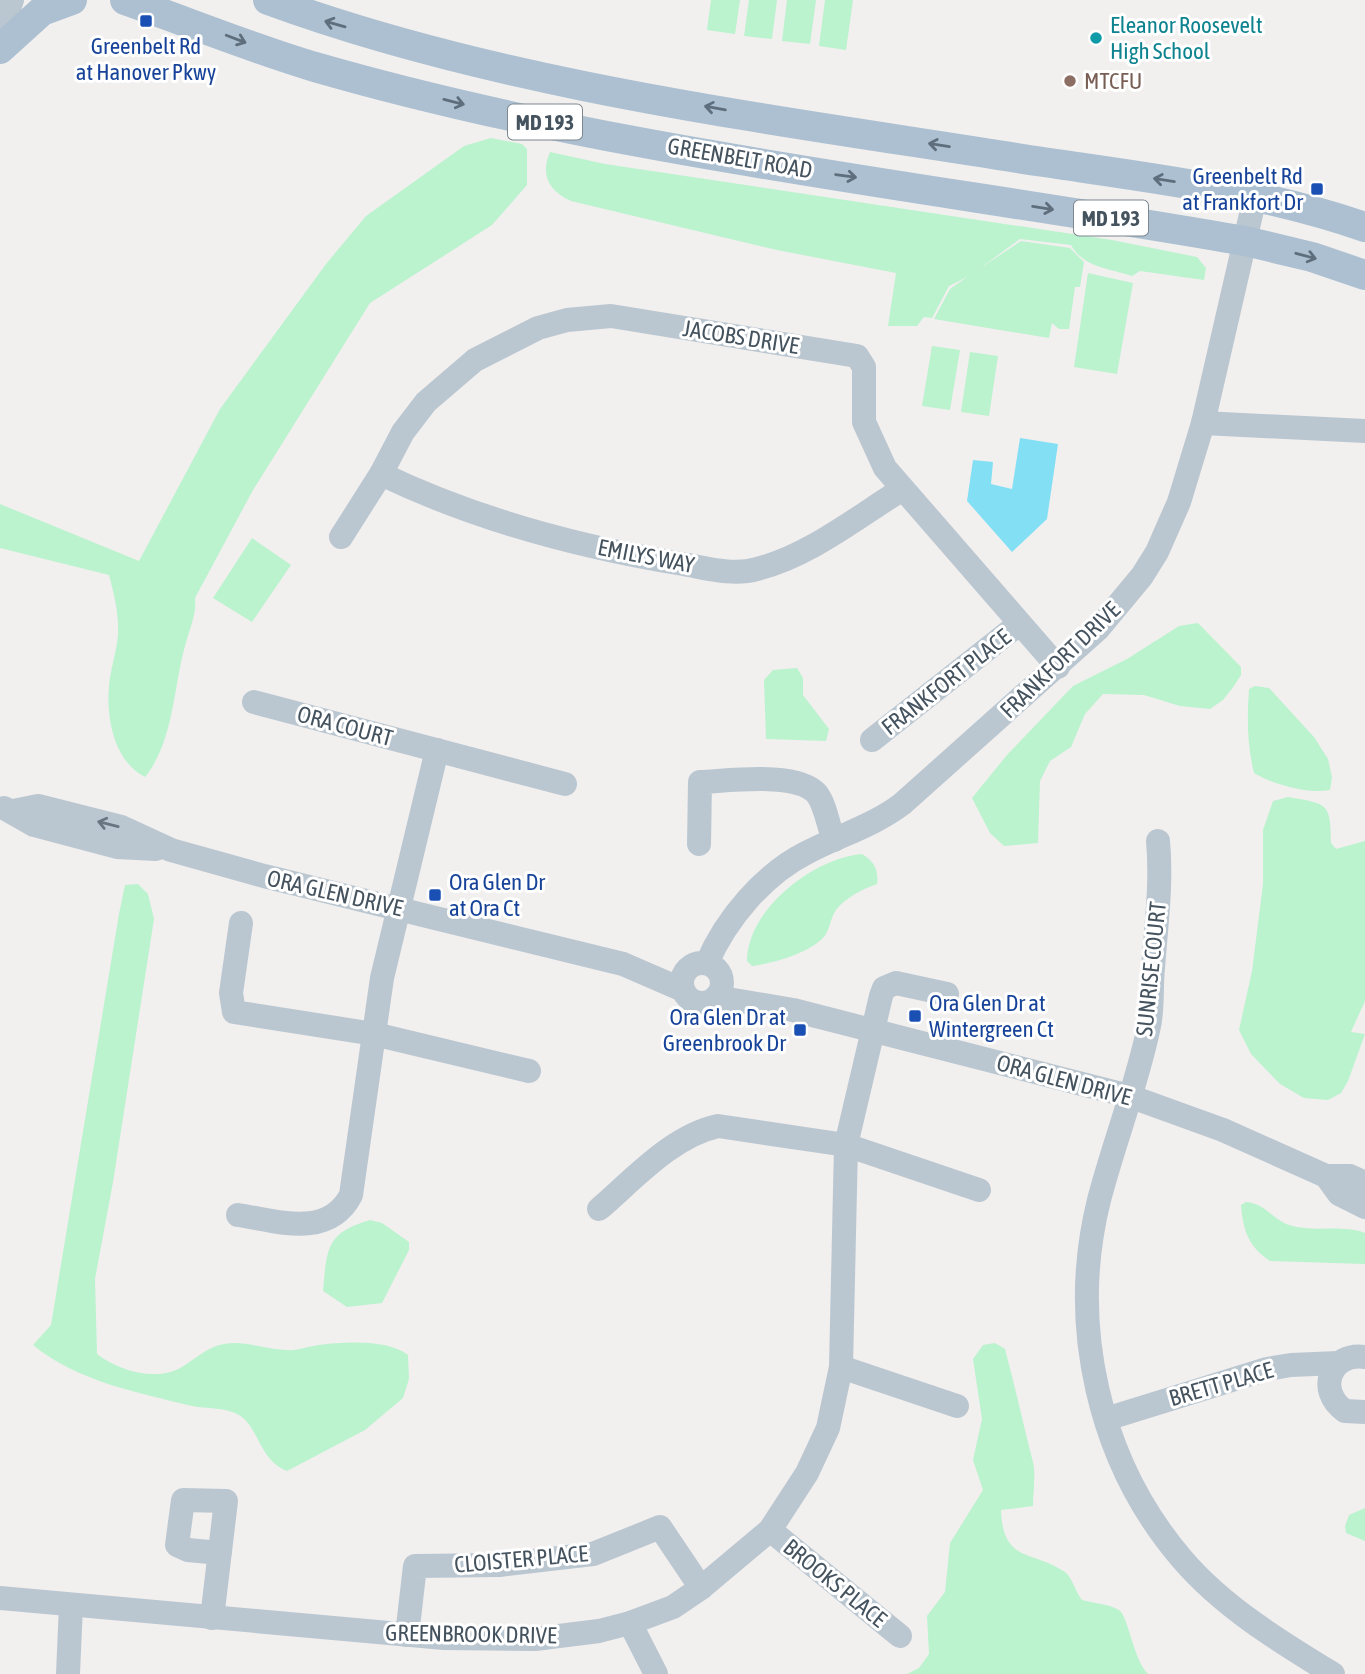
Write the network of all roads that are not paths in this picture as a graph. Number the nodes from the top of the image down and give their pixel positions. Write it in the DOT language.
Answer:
graph roads {
  1 [pos="12,0"];
  2 [pos="72,0"];
  3 [pos="125,0"];
  4 [pos="268,0"];
  5 [pos="0,32"];
  6 [pos="0,49"];
  7 [pos="1255,197"];
  8 [pos="1365,226"];
  9 [pos="1245,240"];
  10 [pos="1365,275"];
  11 [pos="1203,422"];
  12 [pos="1365,431"];
  13 [pos="381,474"];
  14 [pos="901,490"];
  15 [pos="341,537"];
  16 [pos="1019,624"];
  17 [pos="1058,667"];
  18 [pos="254,702"];
  19 [pos="873,740"];
  20 [pos="437,750"];
  21 [pos="565,784"];
  22 [pos="7,808"];
  23 [pos="834,841"];
  24 [pos="1158,841"];
  25 [pos="699,844"];
  26 [pos="397,908"];
  27 [pos="241,923"];
  28 [pos="703,980"];
  29 [pos="947,994"];
  30 [pos="874,1030"];
  31 [pos="374,1034"];
  32 [pos="529,1071"];
  33 [pos="1129,1096"];
  34 [pos="846,1144"];
  35 [pos="1326,1176"];
  36 [pos="1365,1183"];
  37 [pos="979,1190"];
  38 [pos="1365,1207"];
  39 [pos="599,1209"];
  40 [pos="238,1215"];
  41 [pos="1365,1357"];
  42 [pos="1338,1363"];
  43 [pos="841,1367"];
  44 [pos="957,1406"];
  45 [pos="1365,1412"];
  46 [pos="1106,1419"];
  47 [pos="770,1530"];
  48 [pos="220,1553"];
  49 [pos="701,1588"];
  50 [pos="0,1598"];
  51 [pos="71,1605"];
  52 [pos="212,1618"];
  53 [pos="631,1623"];
  54 [pos="407,1635"];
  55 [pos="900,1636"];
  56 [pos="68,1674"];
  57 [pos="656,1674"];
  58 [pos="1333,1674"];
  1 -- 5 [label="street"];
  2 -- 6 [label="main road"];
  3 -- 9 [label="main road, GREENBELT ROAD / MD 193, one-way"];
  7 -- 4 [label="main road, GREENBELT ROAD / MD 193, one-way"];
  7 -- 8 [label="main road, GREENBELT ROAD / MD 193"];
  7 -- 9 [label="street, FRANKFORT DRIVE"];
  9 -- 10 [label="main road, GREENBELT ROAD / MD 193, one-way"];
  9 -- 11 [label="street, FRANKFORT DRIVE"];
  11 -- 12 [label="street"];
  11 -- 17 [label="street, FRANKFORT DRIVE"];
  13 -- 14 [label="street, EMILYS WAY"];
  13 -- 14 [label="street, JACOBS DRIVE"];
  13 -- 15 [label="street, JACOBS DRIVE"];
  14 -- 16 [label="street, JACOBS DRIVE"];
  16 -- 17 [label="street, JACOBS DRIVE"];
  16 -- 19 [label="street, FRANKFORT PLACE"];
  17 -- 23 [label="street, FRANKFORT DRIVE"];
  18 -- 20 [label="street, ORA COURT"];
  20 -- 21 [label="street, ORA COURT"];
  20 -- 26 [label="street"];
  22 -- 26 [label="street, ORA GLEN DRIVE"];
  23 -- 25 [label="street"];
  23 -- 28 [label="street, FRANKFORT DRIVE"];
  24 -- 33 [label="street, SUNRISE COURT"];
  26 -- 28 [label="street, ORA GLEN DRIVE"];
  26 -- 31 [label="street"];
  27 -- 31 [label="street"];
  28 -- 30 [label="street, ORA GLEN DRIVE"];
  29 -- 30 [label="street, GREENBROOK DRIVE"];
  30 -- 33 [label="street, ORA GLEN DRIVE"];
  30 -- 34 [label="street, GREENBROOK DRIVE"];
  31 -- 32 [label="street"];
  31 -- 40 [label="street"];
  33 -- 35 [label="street, ORA GLEN DRIVE"];
  33 -- 46 [label="street, SUNRISE COURT"];
  34 -- 37 [label="street"];
  34 -- 39 [label="street"];
  34 -- 43 [label="street, GREENBROOK DRIVE"];
  35 -- 36 [label="street, ORA GLEN DRIVE"];
  35 -- 38 [label="street, ORA GLEN DRIVE"];
  41 -- 42 [label="street, BRETT PLACE"];
  42 -- 45 [label="street"];
  42 -- 46 [label="street, BRETT PLACE"];
  43 -- 44 [label="street"];
  43 -- 47 [label="street, GREENBROOK DRIVE"];
  46 -- 58 [label="street, SUNRISE COURT"];
  47 -- 49 [label="street, GREENBROOK DRIVE"];
  47 -- 55 [label="street, BROOKS PLACE"];
  48 -- 48 [label="street"];
  48 -- 52 [label="street"];
  49 -- 53 [label="street, GREENBROOK DRIVE"];
  49 -- 54 [label="street, CLOISTER PLACE"];
  50 -- 51 [label="street, GREENBROOK DRIVE"];
  51 -- 52 [label="street, GREENBROOK DRIVE"];
  51 -- 56 [label="street"];
  52 -- 54 [label="street, GREENBROOK DRIVE"];
  53 -- 54 [label="street, GREENBROOK DRIVE"];
  53 -- 57 [label="street"];
}
